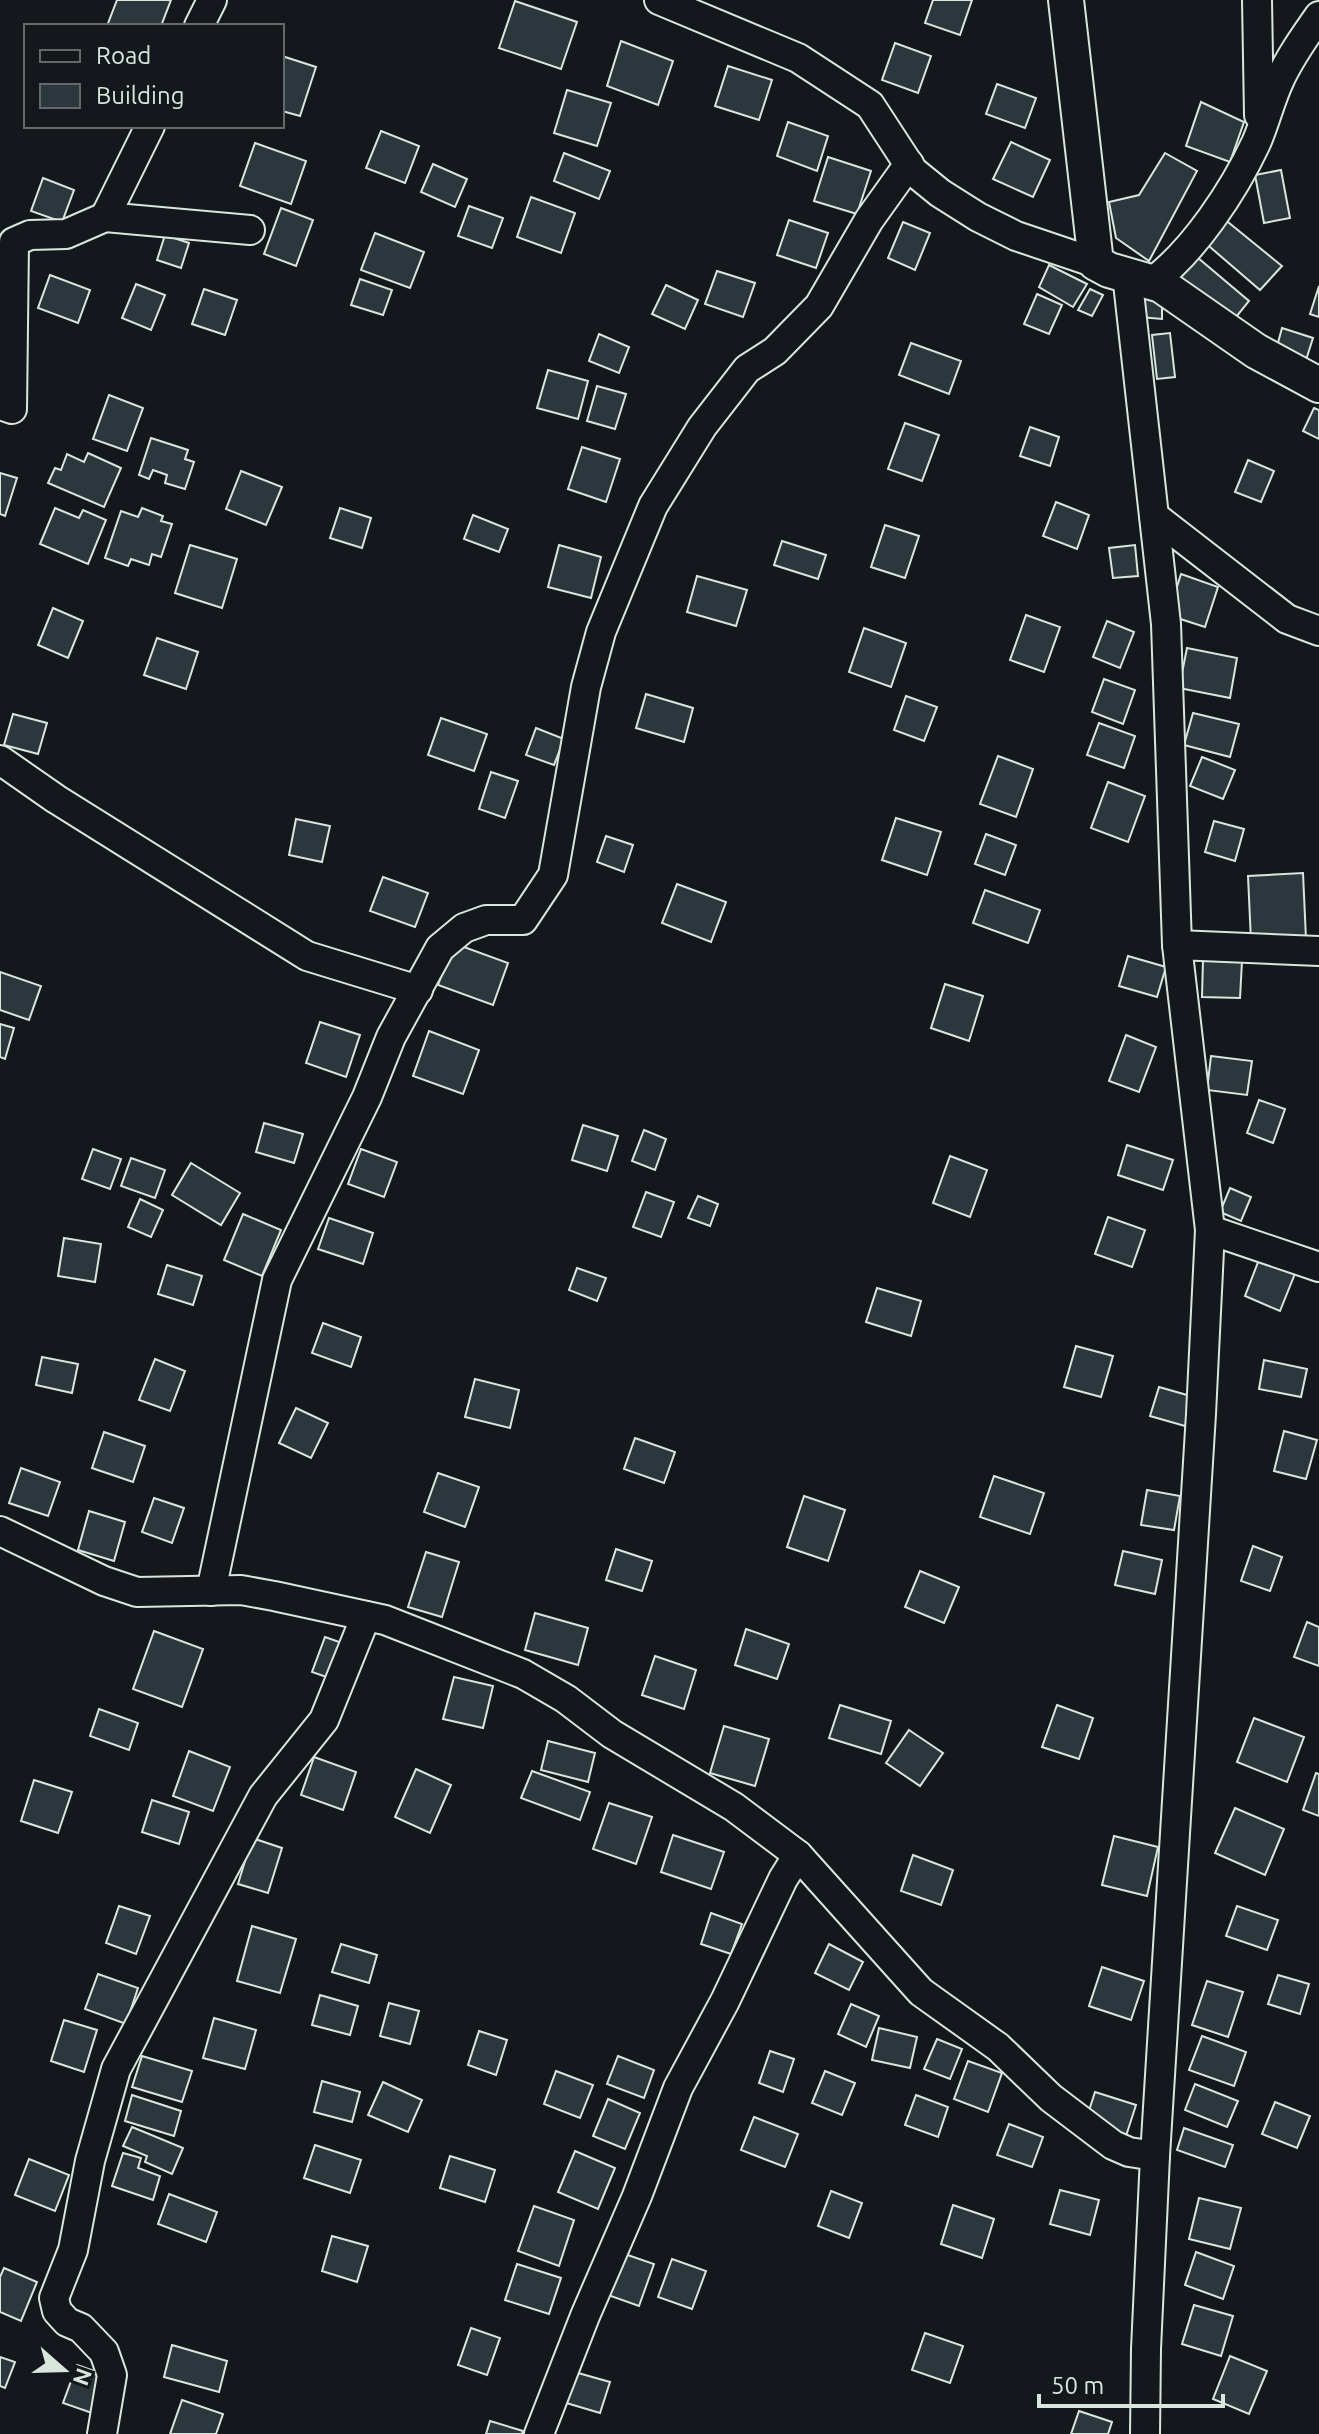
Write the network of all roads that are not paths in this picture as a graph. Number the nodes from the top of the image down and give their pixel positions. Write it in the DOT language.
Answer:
graph roads {
  1 [pos="212,0"];
  2 [pos="659,0"];
  3 [pos="1066,0"];
  4 [pos="1257,0"];
  5 [pos="722,12"];
  6 [pos="1319,16"];
  7 [pos="200,24"];
  8 [pos="149,128"];
  9 [pos="1260,133"];
  10 [pos="909,164"];
  11 [pos="105,217"];
  12 [pos="250,230"];
  13 [pos="1125,273"];
  14 [pos="1319,385"];
  15 [pos="0,405"];
  16 [pos="1154,516"];
  17 [pos="1319,631"];
  18 [pos="0,760"];
  19 [pos="1177,945"];
  20 [pos="1319,951"];
  21 [pos="418,990"];
  22 [pos="1210,1230"];
  23 [pos="1319,1267"];
  24 [pos="0,1531"];
  25 [pos="211,1591"];
  26 [pos="366,1616"];
  27 [pos="798,1855"];
  28 [pos="1155,2156"];
  29 [pos="102,2434"];
  30 [pos="539,2434"];
  31 [pos="1145,2434"];
  1 -- 7 [label="street"];
  2 -- 5 [label="street"];
  3 -- 13 [label="main road"];
  4 -- 9 [label="street"];
  5 -- 10 [label="street"];
  6 -- 9 [label="street"];
  8 -- 11 [label="street"];
  9 -- 13 [label="street"];
  10 -- 13 [label="street"];
  10 -- 21 [label="street"];
  11 -- 12 [label="street"];
  11 -- 15 [label="street"];
  13 -- 14 [label="main road"];
  13 -- 16 [label="street"];
  16 -- 17 [label="street"];
  16 -- 19 [label="street"];
  18 -- 21 [label="street"];
  19 -- 20 [label="street"];
  19 -- 22 [label="street"];
  21 -- 25 [label="street"];
  22 -- 23 [label="street"];
  22 -- 28 [label="street"];
  24 -- 25 [label="street"];
  25 -- 26 [label="street"];
  26 -- 27 [label="street"];
  26 -- 29 [label="street"];
  27 -- 28 [label="street"];
  27 -- 30 [label="street"];
  28 -- 31 [label="street"];
}
